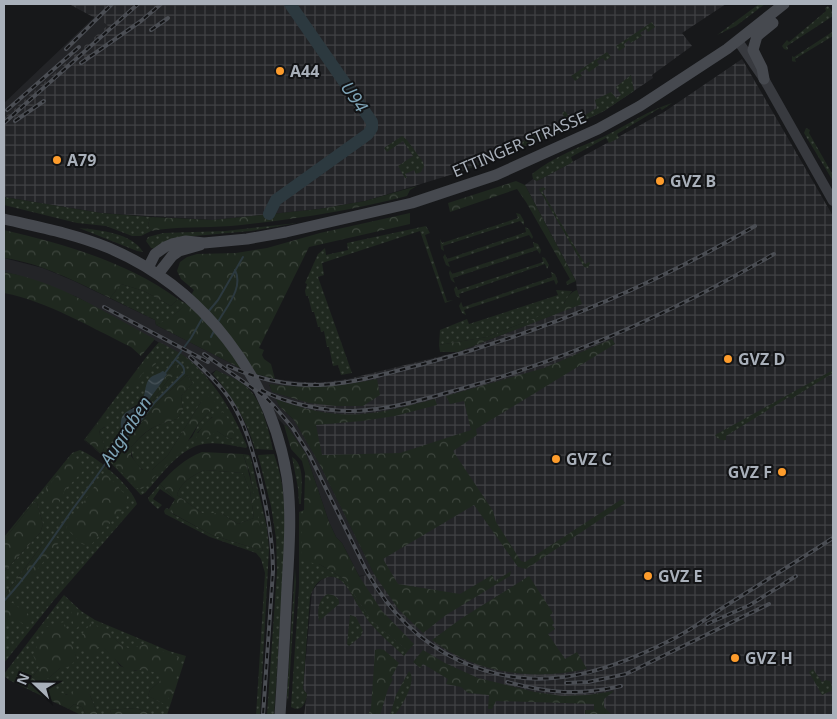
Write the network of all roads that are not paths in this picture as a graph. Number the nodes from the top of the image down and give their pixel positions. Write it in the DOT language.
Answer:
graph roads {
  1 [pos="786,4"];
  2 [pos="738,41"];
  3 [pos="764,79"];
  4 [pos="833,200"];
  5 [pos="4,219"];
  6 [pos="153,271"];
  7 [pos="280,715"];
  1 -- 2 [label="main road, ETTINGER STRASSE"];
  1 -- 3 [label="main road"];
  2 -- 3 [label="street"];
  2 -- 6 [label="main road, ETTINGER STRASSE"];
  3 -- 4 [label="street"];
  5 -- 6 [label="main road"];
  6 -- 7 [label="main road"];
}
